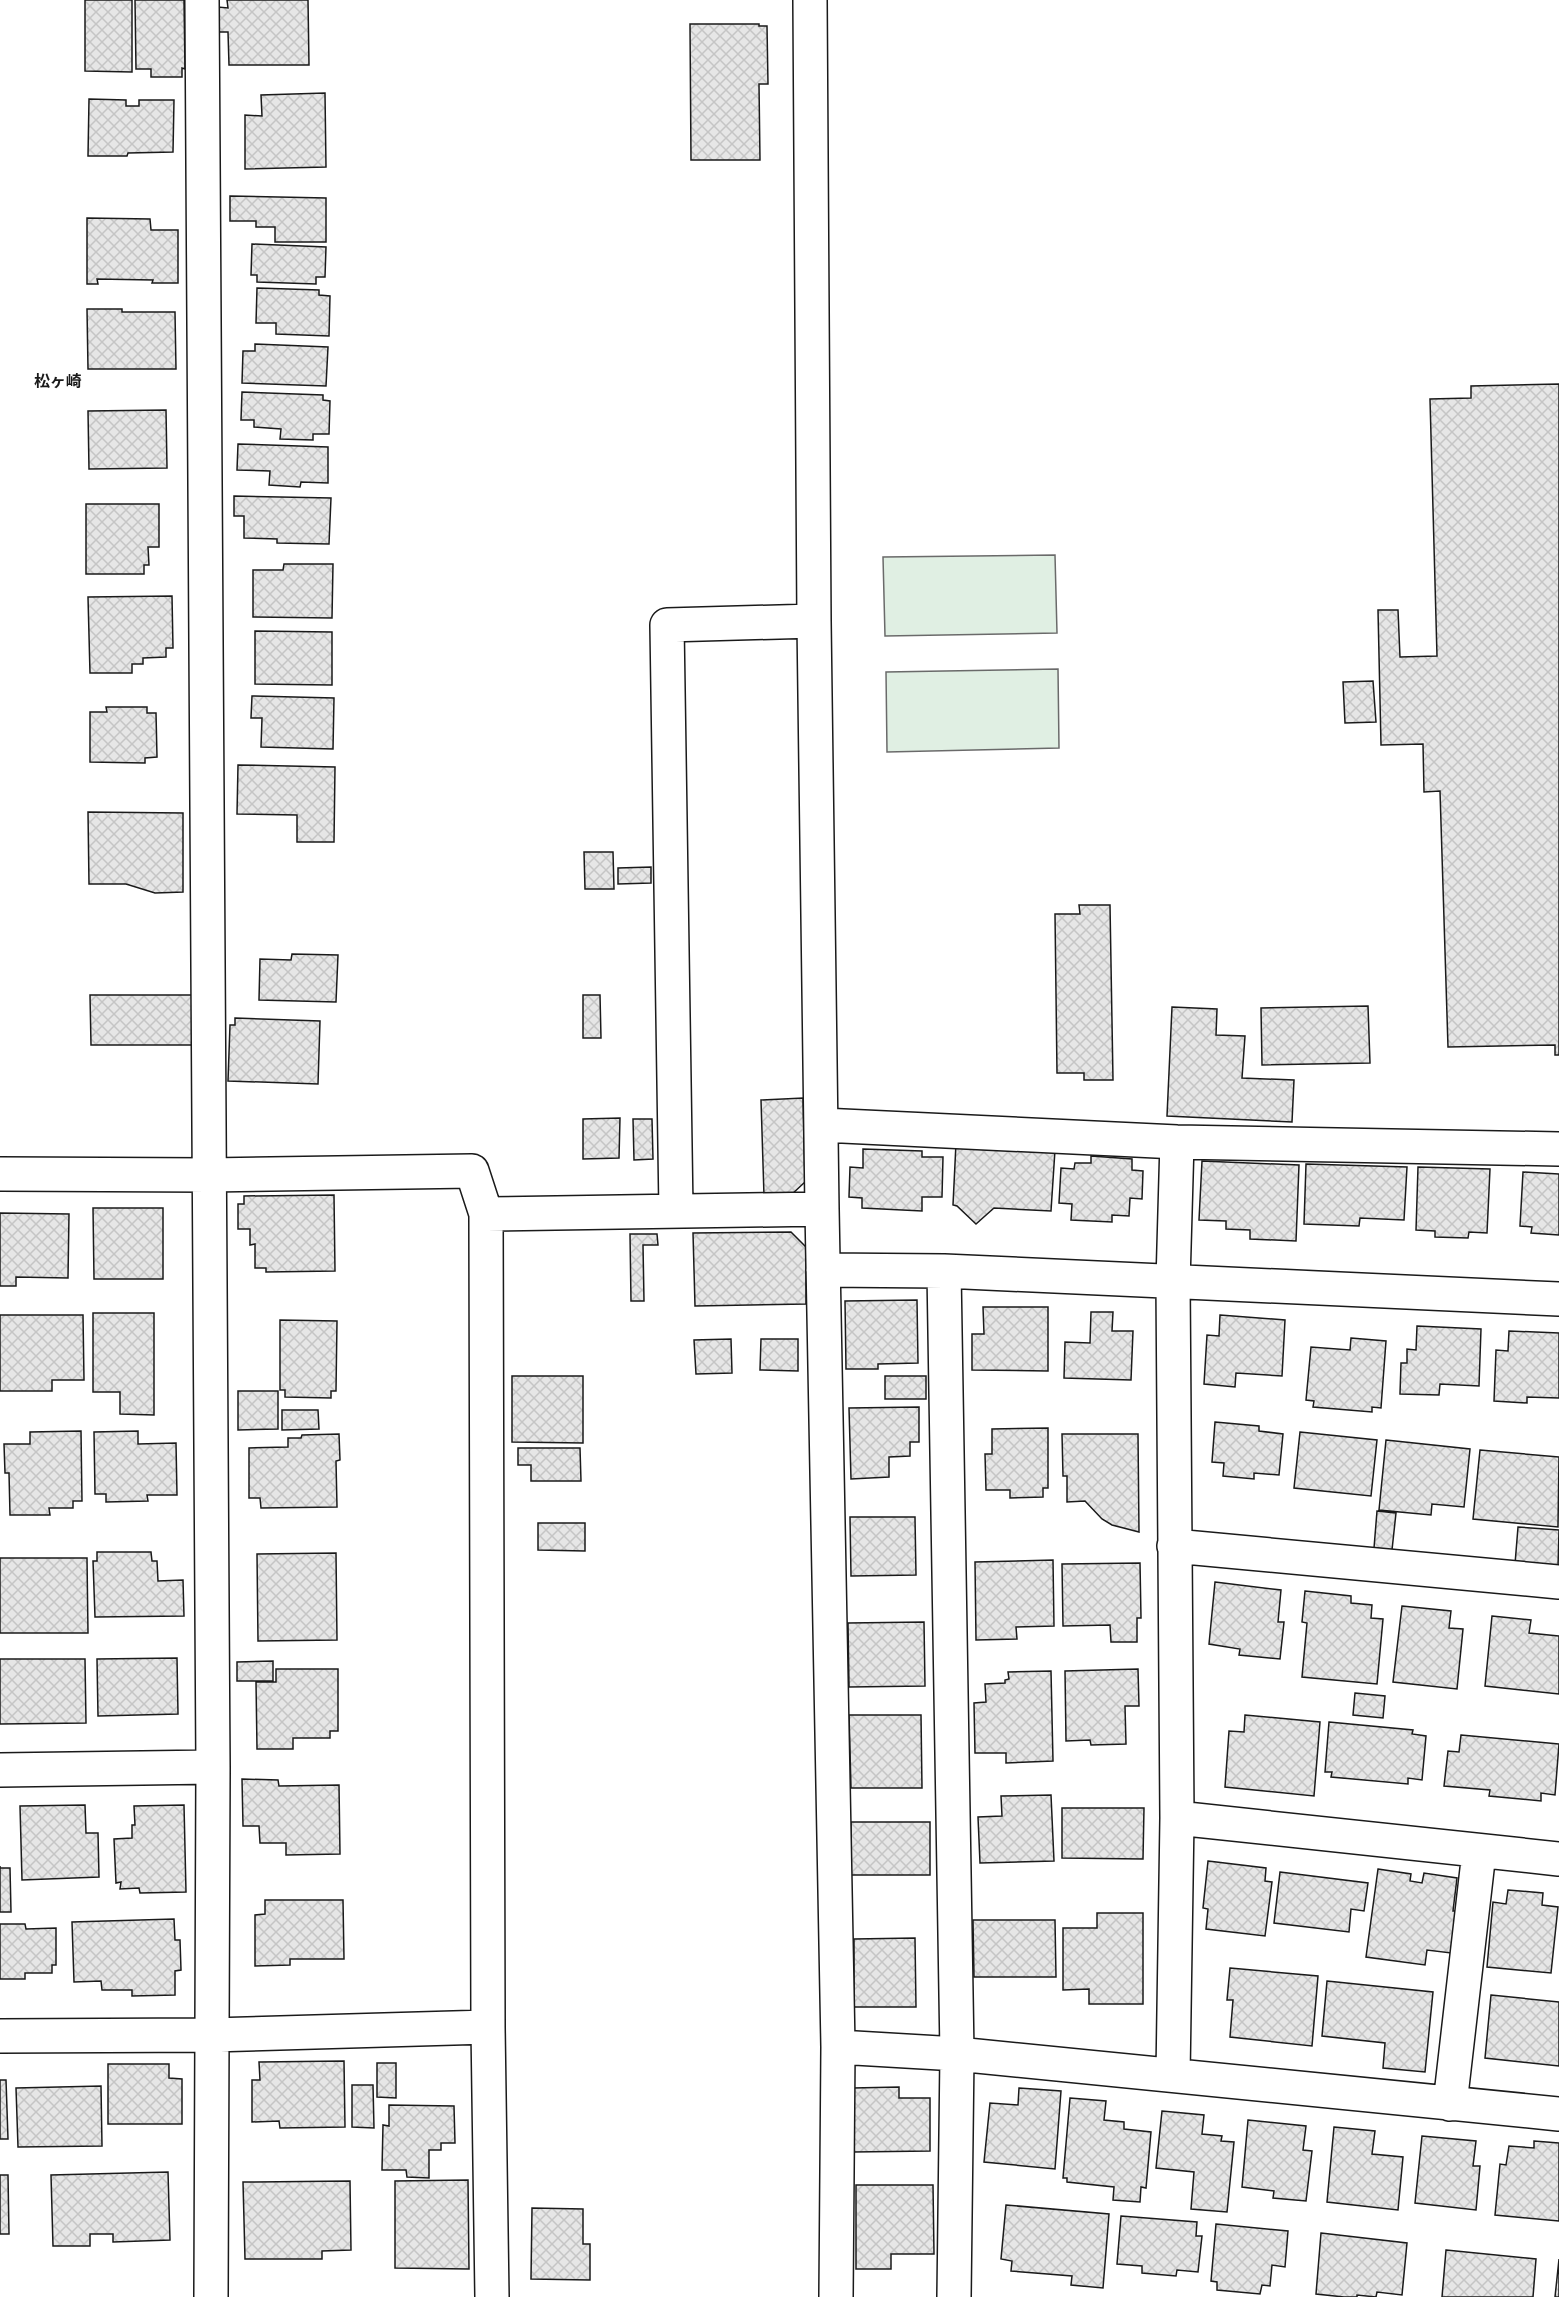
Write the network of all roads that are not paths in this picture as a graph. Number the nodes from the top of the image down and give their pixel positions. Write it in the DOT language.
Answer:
graph roads {
  1 [pos="202,0"];
  2 [pos="810,0"];
  3 [pos="814,621"];
  4 [pos="822,1125"];
  5 [pos="1177,1142"];
  6 [pos="1559,1149"];
  7 [pos="0,1174"];
  8 [pos="208,1175"];
  9 [pos="822,1209"];
  10 [pos="676,1211"];
  11 [pos="486,1214"];
  12 [pos="823,1270"];
  13 [pos="944,1271"];
  14 [pos="1173,1282"];
  15 [pos="1559,1299"];
  16 [pos="1174,1545"];
  17 [pos="1559,1582"];
  18 [pos="213,1767"];
  19 [pos="0,1770"];
  20 [pos="1177,1818"];
  21 [pos="1479,1852"];
  22 [pos="1559,1859"];
  23 [pos="488,2027"];
  24 [pos="211,2035"];
  25 [pos="0,2036"];
  26 [pos="838,2047"];
  27 [pos="957,2054"];
  28 [pos="1173,2075"];
  29 [pos="1450,2104"];
  30 [pos="1559,2114"];
  31 [pos="212,2297"];
  32 [pos="492,2297"];
  33 [pos="836,2297"];
  34 [pos="954,2297"];
  1 -- 8 [label="street"];
  2 -- 3 [label="street"];
  3 -- 4 [label="street"];
  3 -- 10 [label="street"];
  4 -- 5 [label="street"];
  4 -- 9 [label="street"];
  5 -- 6 [label="street"];
  5 -- 14 [label="street"];
  7 -- 8 [label="street"];
  8 -- 11 [label="street"];
  8 -- 18 [label="street"];
  9 -- 10 [label="street"];
  9 -- 12 [label="street"];
  10 -- 11 [label="street"];
  11 -- 23 [label="street"];
  12 -- 13 [label="street"];
  12 -- 26 [label="street"];
  13 -- 14 [label="street"];
  13 -- 27 [label="street"];
  14 -- 15 [label="street"];
  14 -- 16 [label="street"];
  16 -- 17 [label="street"];
  16 -- 20 [label="street"];
  18 -- 19 [label="street"];
  18 -- 24 [label="street"];
  20 -- 21 [label="street"];
  20 -- 28 [label="street"];
  21 -- 22 [label="street"];
  21 -- 29 [label="street"];
  23 -- 24 [label="street"];
  23 -- 32 [label="street"];
  24 -- 25 [label="street"];
  24 -- 31 [label="street"];
  26 -- 27 [label="street"];
  26 -- 33 [label="street"];
  27 -- 28 [label="street"];
  27 -- 34 [label="street"];
  28 -- 29 [label="street"];
  29 -- 30 [label="street"];
}
